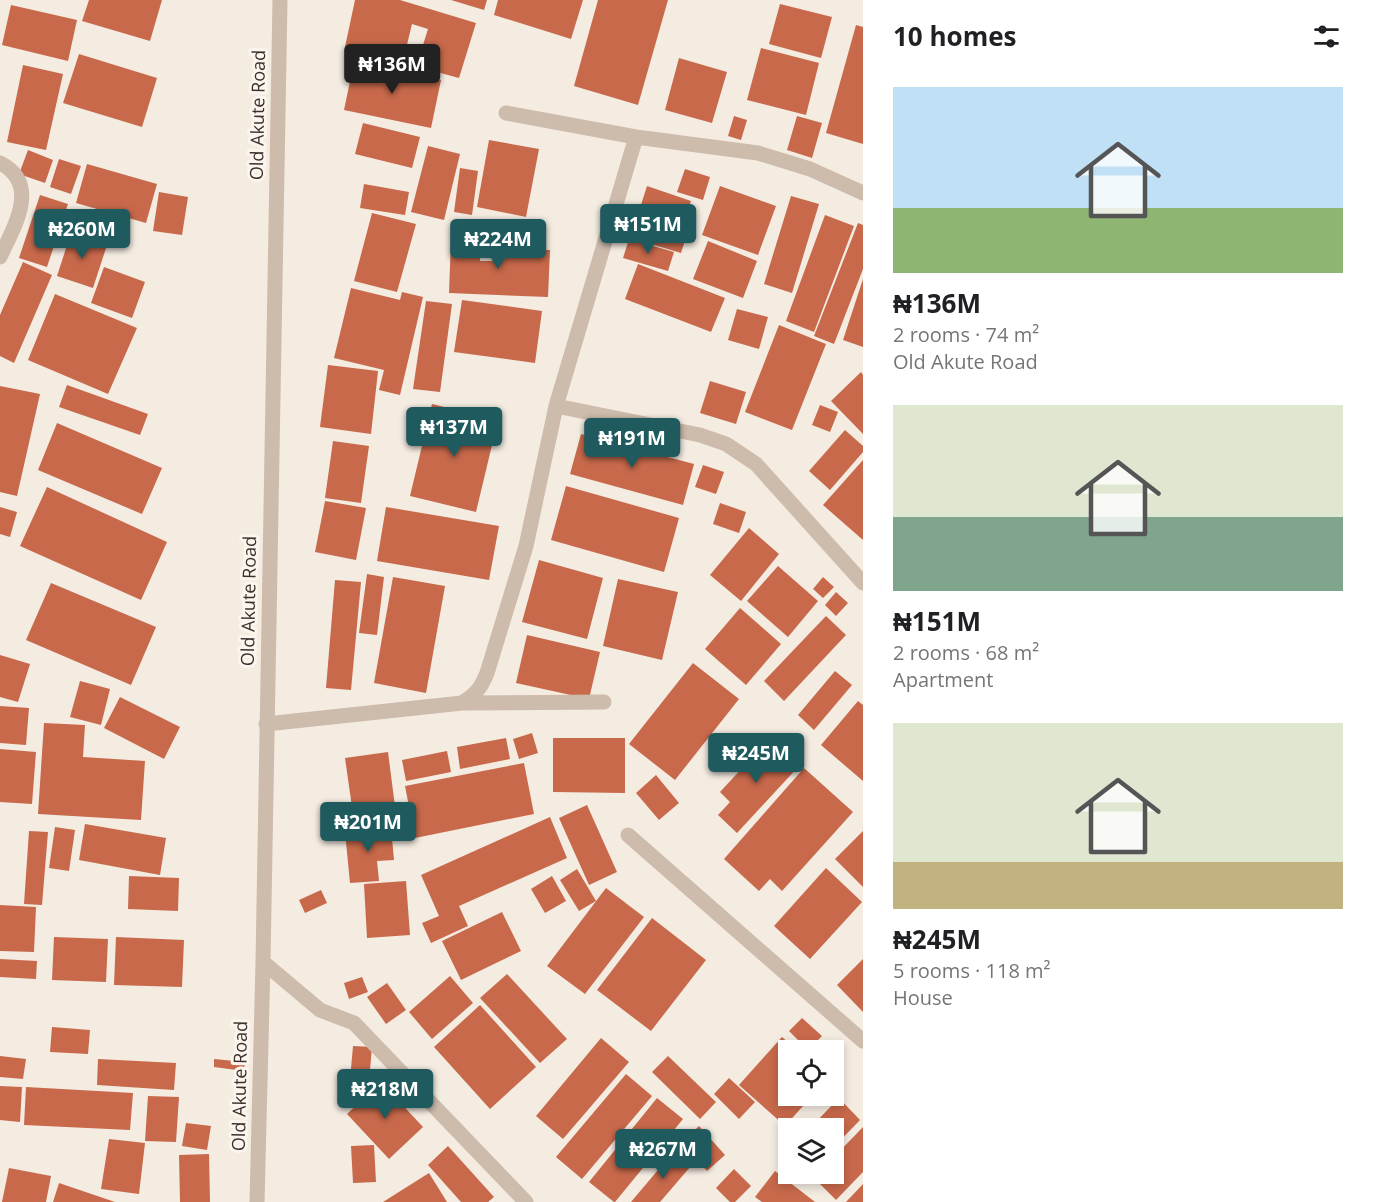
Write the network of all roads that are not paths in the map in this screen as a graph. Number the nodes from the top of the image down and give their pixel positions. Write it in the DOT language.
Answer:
graph roads {
  1 [pos="280,0"];
  2 [pos="506,113"];
  3 [pos="636,138"];
  4 [pos="0,163"];
  5 [pos="863,193"];
  6 [pos="0,256"];
  7 [pos="556,406"];
  8 [pos="863,583"];
  9 [pos="604,702"];
  10 [pos="462,703"];
  11 [pos="266,724"];
  12 [pos="628,835"];
  13 [pos="263,962"];
  14 [pos="863,1041"];
  15 [pos="257,1202"];
  16 [pos="526,1202"];
  1 -- 11 [label="street, Old Akute Road"];
  2 -- 3 [label="street"];
  3 -- 5 [label="street"];
  3 -- 7 [label="street"];
  4 -- 6 [label="street"];
  7 -- 8 [label="street"];
  7 -- 10 [label="street"];
  9 -- 10 [label="street"];
  10 -- 11 [label="street"];
  11 -- 13 [label="street, Old Akute Road"];
  12 -- 14 [label="street"];
  13 -- 15 [label="street, Old Akute Road"];
  13 -- 16 [label="street"];
}
